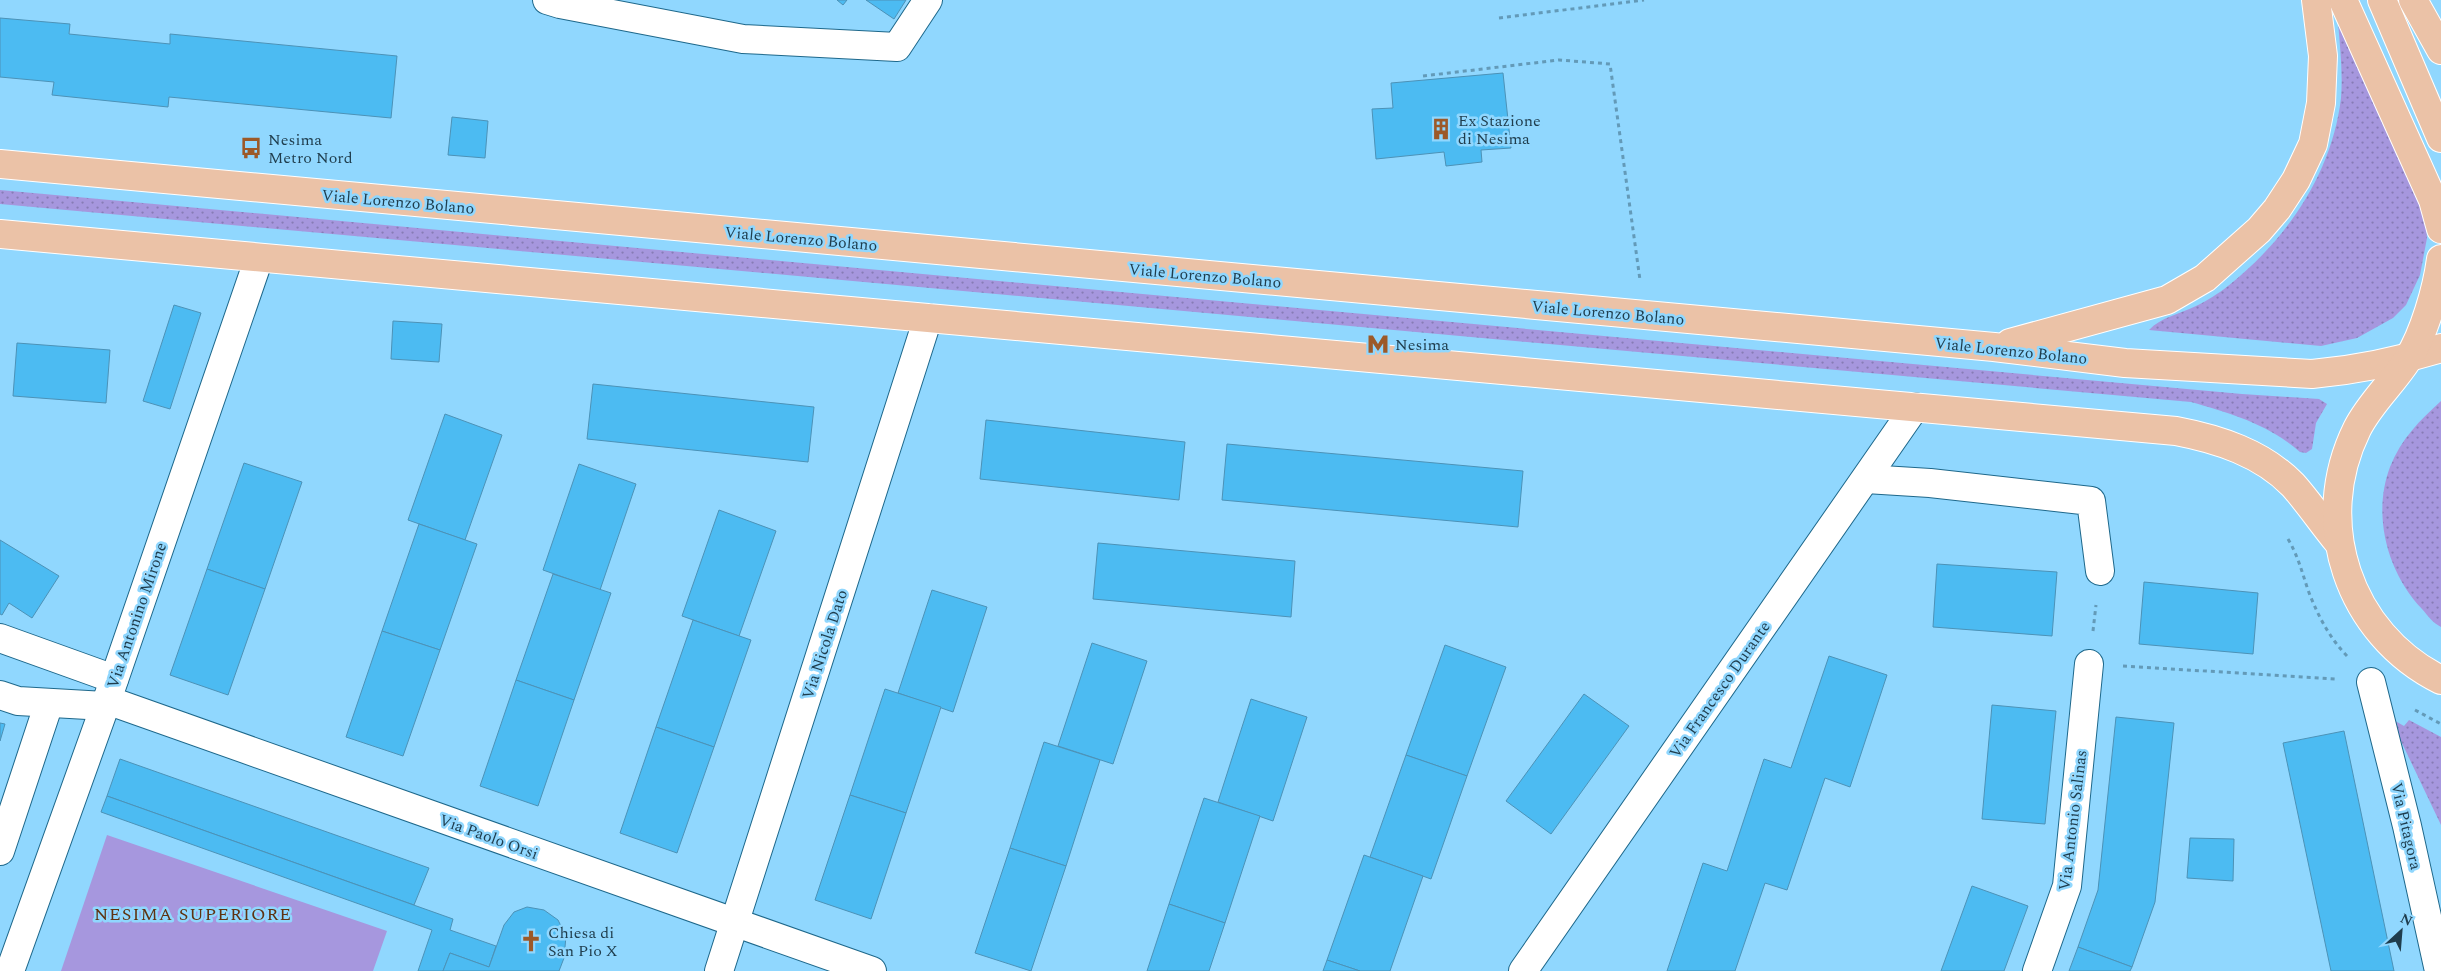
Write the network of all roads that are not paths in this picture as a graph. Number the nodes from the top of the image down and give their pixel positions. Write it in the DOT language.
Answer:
graph roads {
  1 [pos="547,0"];
  2 [pos="2316,0"];
  3 [pos="2343,0"];
  4 [pos="2382,0"];
  5 [pos="2413,0"];
  6 [pos="922,10"];
  7 [pos="2441,50"];
  8 [pos="2441,138"];
  9 [pos="0,164"];
  10 [pos="2441,229"];
  11 [pos="0,234"];
  12 [pos="258,258"];
  13 [pos="2441,259"];
  14 [pos="928,318"];
  15 [pos="1994,347"];
  16 [pos="2441,348"];
  17 [pos="2408,358"];
  18 [pos="1915,408"];
  19 [pos="1866,478"];
  20 [pos="2338,542"];
  21 [pos="2100,571"];
  22 [pos="0,638"];
  23 [pos="2090,664"];
  24 [pos="2441,680"];
  25 [pos="2371,682"];
  26 [pos="0,694"];
  27 [pos="109,695"];
  28 [pos="49,703"];
  29 [pos="0,851"];
  30 [pos="735,924"];
  31 [pos="10,971"];
  32 [pos="719,971"];
  33 [pos="872,971"];
  34 [pos="1523,971"];
  35 [pos="2037,971"];
  36 [pos="2439,971"];
  1 -- 6 [label="street"];
  2 -- 15 [label="main road"];
  3 -- 10 [label="main road"];
  4 -- 8 [label="main road"];
  5 -- 7 [label="main road"];
  9 -- 15 [label="main road, Viale Lorenzo Bolano"];
  11 -- 12 [label="main road"];
  12 -- 14 [label="main road"];
  12 -- 27 [label="street, Via Antonino Mirone"];
  13 -- 17 [label="main road"];
  14 -- 18 [label="main road"];
  14 -- 30 [label="street, Via Nicola Dato"];
  15 -- 17 [label="main road, Viale Lorenzo Bolano"];
  16 -- 17 [label="main road, Viale Lorenzo Bolano"];
  17 -- 20 [label="main road"];
  18 -- 19 [label="street, Via Francesco Durante"];
  18 -- 20 [label="main road"];
  19 -- 21 [label="street"];
  19 -- 34 [label="street, Via Francesco Durante"];
  20 -- 24 [label="main road"];
  22 -- 27 [label="street, Via Paolo Orsi"];
  23 -- 35 [label="street, Via Antonio Salinas"];
  25 -- 36 [label="street, Via Pitagora"];
  26 -- 28 [label="street"];
  27 -- 28 [label="street"];
  27 -- 30 [label="street, Via Paolo Orsi"];
  27 -- 31 [label="street, Via Antonino Mirone"];
  28 -- 29 [label="street"];
  30 -- 32 [label="street, Via Nicola Dato"];
  30 -- 33 [label="street, Via Paolo Orsi"];
}
